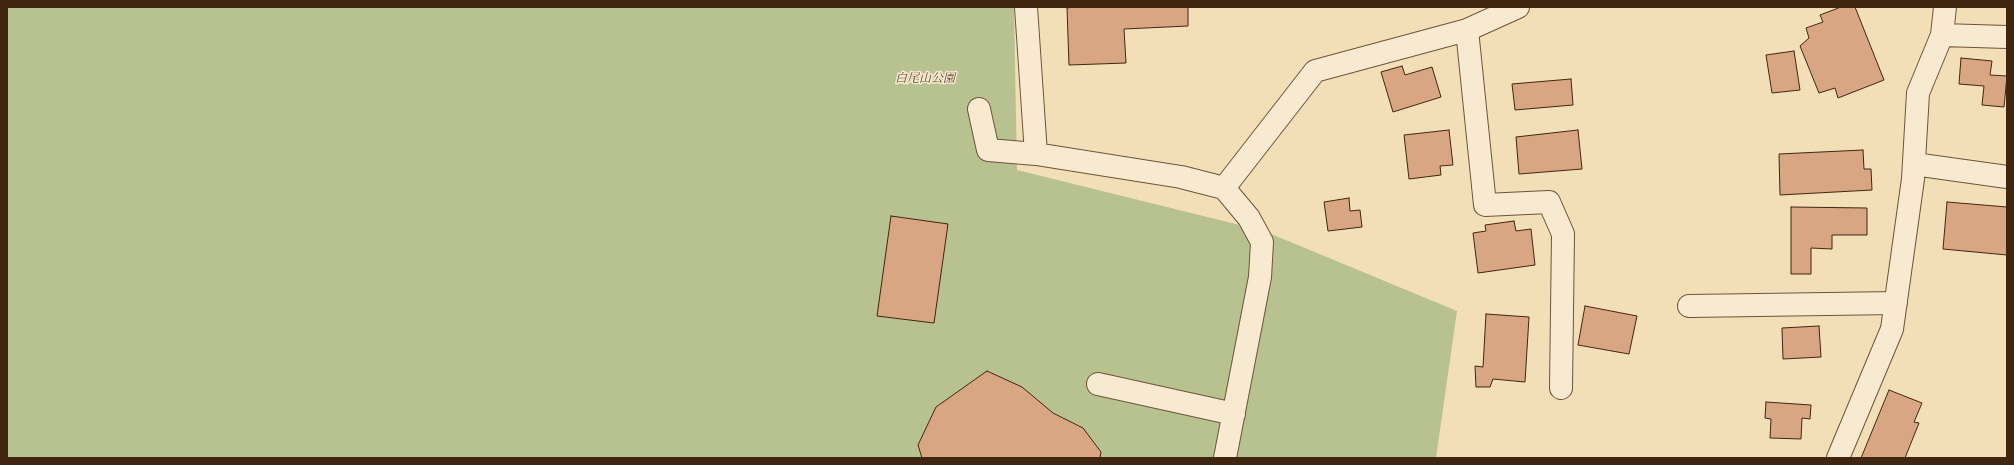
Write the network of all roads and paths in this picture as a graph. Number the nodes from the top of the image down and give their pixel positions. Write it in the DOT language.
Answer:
graph roads {
  1 [pos="1026,7"];
  2 [pos="1518,7"];
  3 [pos="1945,7"];
  4 [pos="1467,30"];
  5 [pos="1942,35"];
  6 [pos="2007,37"];
  7 [pos="978,109"];
  8 [pos="1036,154"];
  9 [pos="1914,164"];
  10 [pos="2007,177"];
  11 [pos="1224,188"];
  12 [pos="1896,303"];
  13 [pos="1689,306"];
  14 [pos="1098,384"];
  15 [pos="1561,388"];
  16 [pos="1234,414"];
  17 [pos="1225,458"];
  18 [pos="1838,458"];
  1 -- 8 [label="street"];
  2 -- 4 [label="street"];
  3 -- 5 [label="street"];
  4 -- 11 [label="street"];
  4 -- 15 [label="street"];
  5 -- 6 [label="street"];
  5 -- 9 [label="street"];
  7 -- 8 [label="street"];
  8 -- 11 [label="street"];
  9 -- 10 [label="street"];
  9 -- 12 [label="street"];
  11 -- 16 [label="street"];
  12 -- 13 [label="street"];
  12 -- 18 [label="street"];
  14 -- 16 [label="street"];
  16 -- 17 [label="street"];
}
